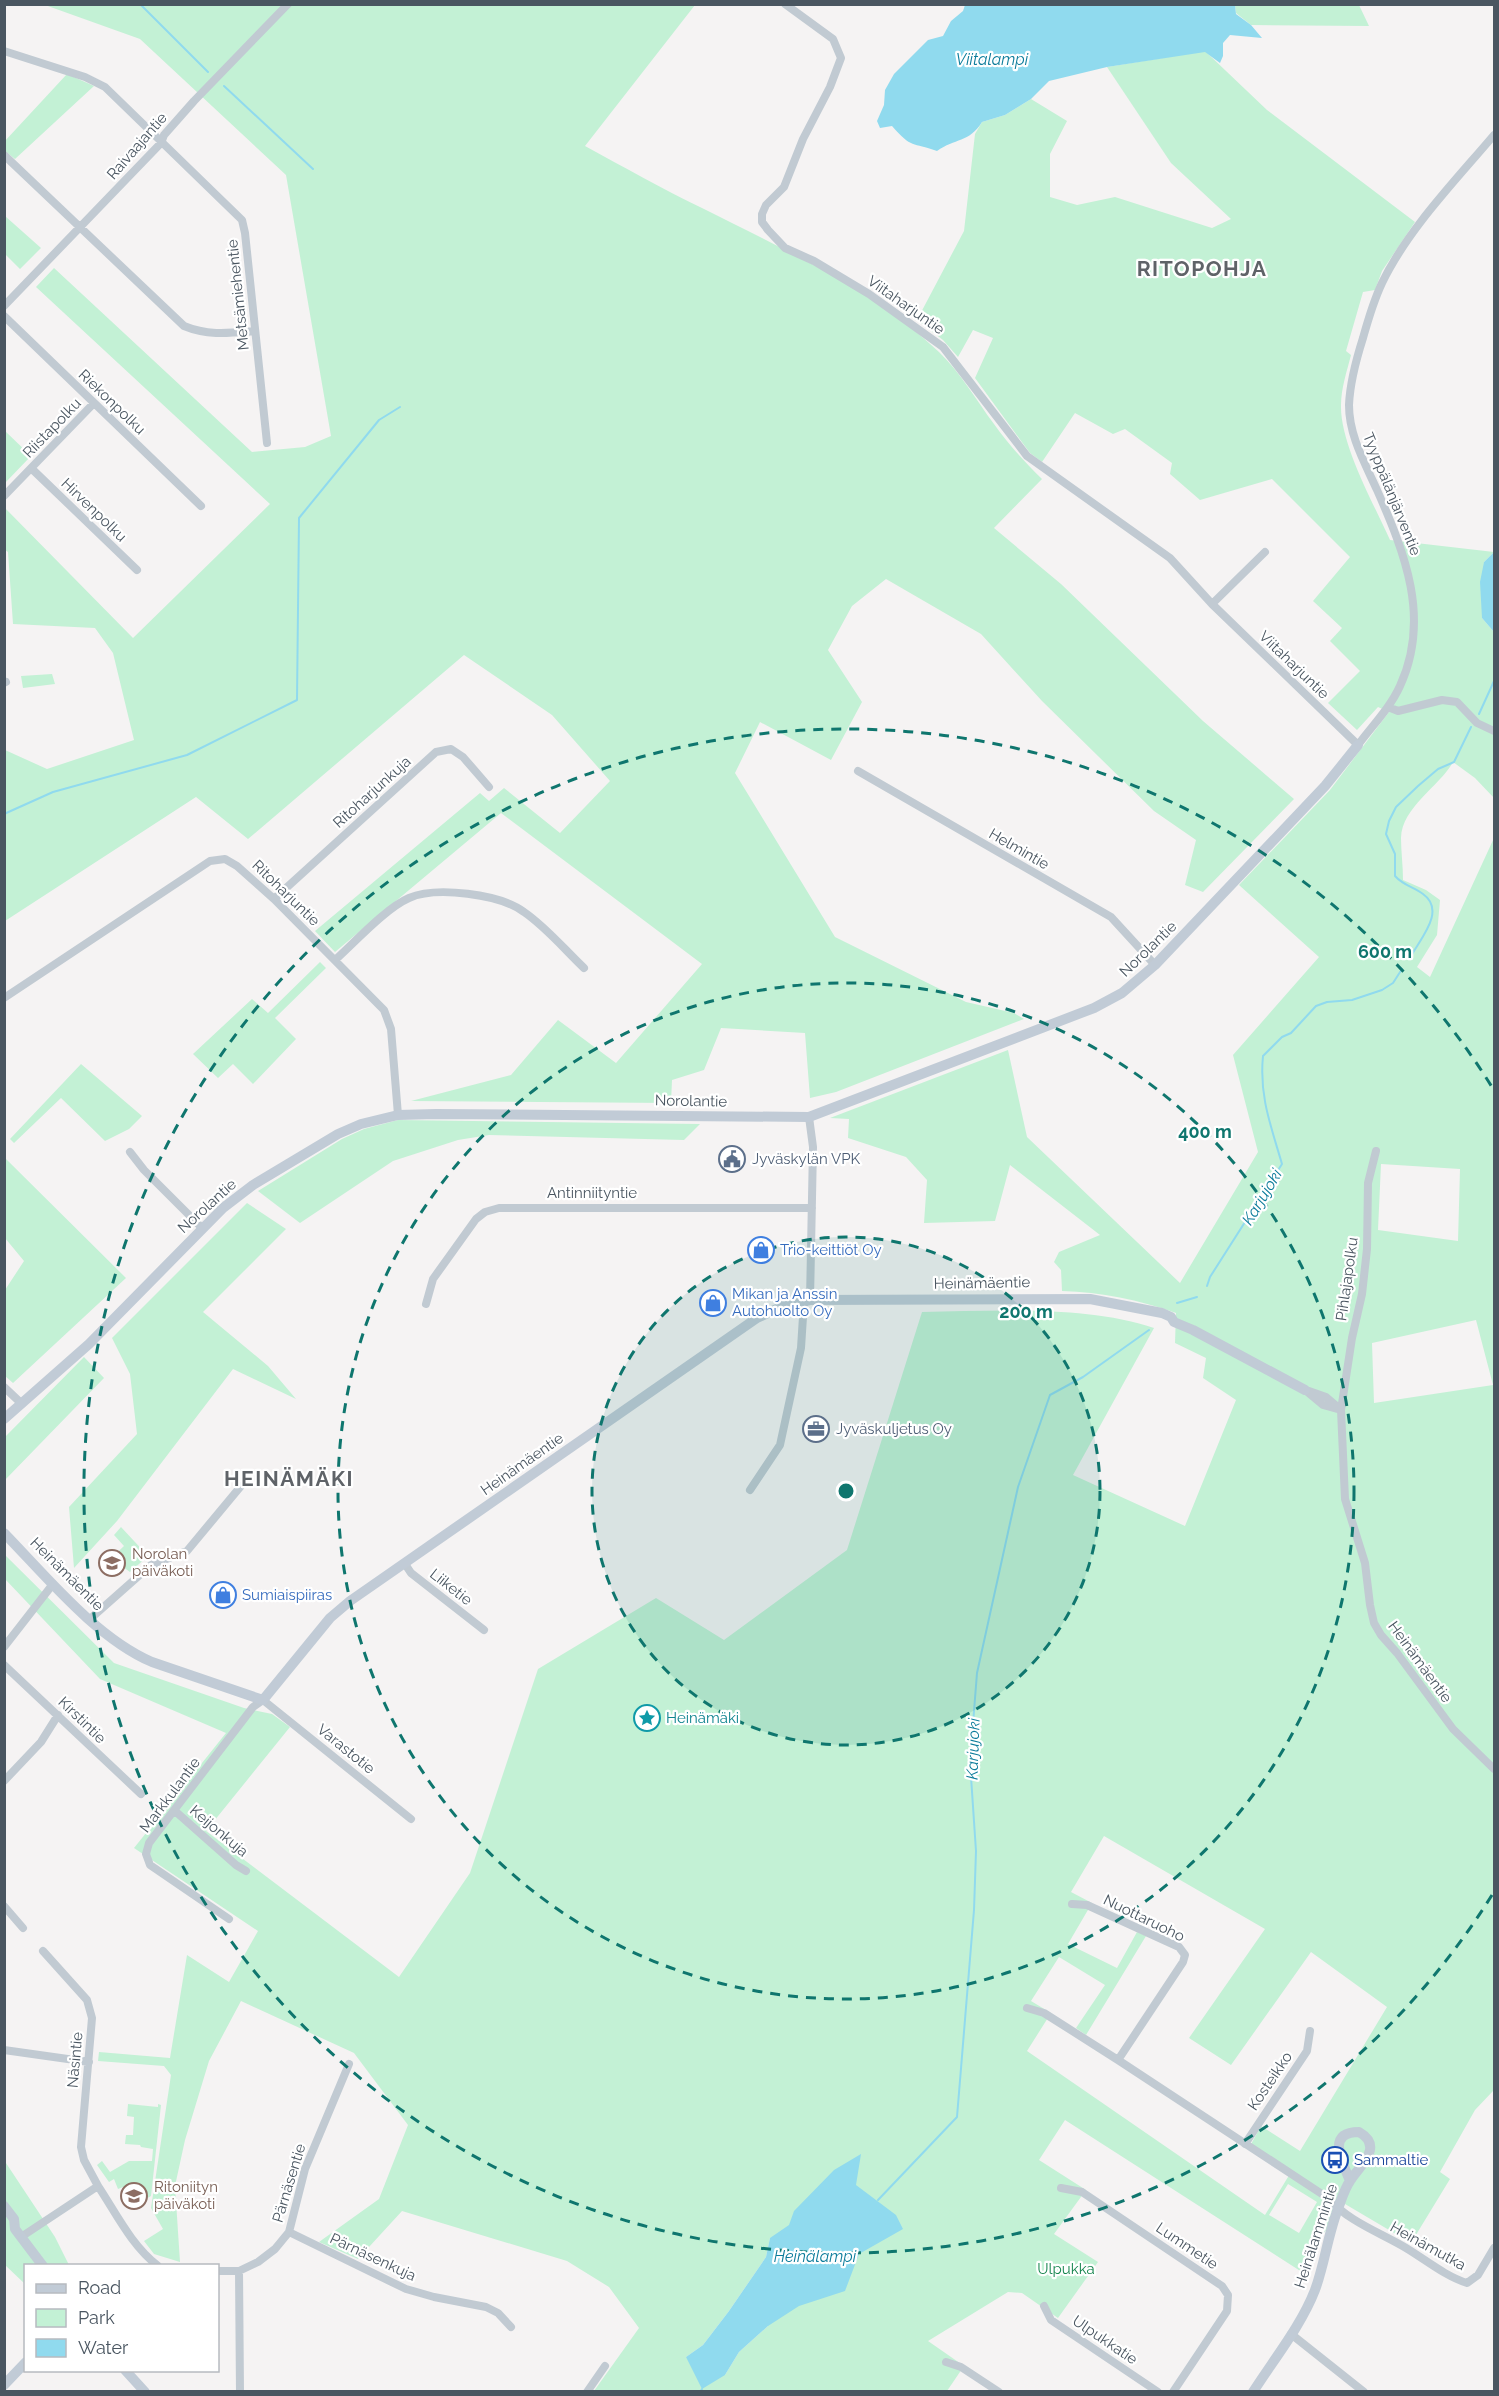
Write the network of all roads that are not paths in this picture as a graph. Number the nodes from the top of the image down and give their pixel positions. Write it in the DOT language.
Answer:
graph roads {
  1 [pos="288,4"];
  2 [pos="785,4"];
  3 [pos="4,51"];
  4 [pos="1494,135"];
  5 [pos="161,143"];
  6 [pos="4,155"];
  7 [pos="81,227"];
  8 [pos="4,306"];
  9 [pos="4,316"];
  10 [pos="255,331"];
  11 [pos="94,404"];
  12 [pos="267,443"];
  13 [pos="32,469"];
  14 [pos="4,496"];
  15 [pos="201,506"];
  16 [pos="1265,552"];
  17 [pos="138,570"];
  18 [pos="1212,604"];
  19 [pos="1388,707"];
  20 [pos="1494,731"];
  21 [pos="1358,745"];
  22 [pos="858,771"];
  23 [pos="489,787"];
  24 [pos="274,899"];
  25 [pos="335,960"];
  26 [pos="1155,965"];
  27 [pos="584,968"];
  28 [pos="4,998"];
  29 [pos="398,1115"];
  30 [pos="809,1117"];
  31 [pos="130,1152"];
  32 [pos="1376,1152"];
  33 [pos="812,1208"];
  34 [pos="202,1228"];
  35 [pos="807,1300"];
  36 [pos="426,1304"];
  37 [pos="4,1388"];
  38 [pos="1305,1390"];
  39 [pos="21,1404"];
  40 [pos="1341,1410"];
  41 [pos="4,1419"];
  42 [pos="241,1485"];
  43 [pos="750,1490"];
  44 [pos="4,1533"];
  45 [pos="405,1564"];
  46 [pos="54,1584"];
  47 [pos="90,1619"];
  48 [pos="484,1630"];
  49 [pos="4,1647"];
  50 [pos="4,1665"];
  51 [pos="263,1700"];
  52 [pos="58,1715"];
  53 [pos="1494,1769"];
  54 [pos="4,1781"];
  55 [pos="141,1794"];
  56 [pos="175,1811"];
  57 [pos="411,1820"];
  58 [pos="246,1871"];
  59 [pos="1072,1904"];
  60 [pos="4,1906"];
  61 [pos="228,1919"];
  62 [pos="23,1928"];
  63 [pos="43,1951"];
  64 [pos="1027,2008"];
  65 [pos="1310,2031"];
  66 [pos="4,2050"];
  67 [pos="1118,2060"];
  68 [pos="88,2062"];
  69 [pos="349,2064"];
  70 [pos="1245,2144"];
  71 [pos="1350,2181"];
  72 [pos="98,2186"];
  73 [pos="1061,2188"];
  74 [pos="4,2206"];
  75 [pos="1337,2209"];
  76 [pos="4,2221"];
  77 [pos="289,2232"];
  78 [pos="18,2233"];
  79 [pos="1494,2248"];
  80 [pos="42,2264"];
  81 [pos="157,2264"];
  82 [pos="219,2271"];
  83 [pos="239,2271"];
  84 [pos="1044,2306"];
  85 [pos="512,2327"];
  86 [pos="1291,2334"];
  87 [pos="946,2362"];
  88 [pos="24,2364"];
  89 [pos="604,2366"];
  90 [pos="127,2372"];
  91 [pos="4,2385"];
  92 [pos="145,2391"];
  93 [pos="240,2391"];
  94 [pos="586,2391"];
  95 [pos="999,2391"];
  96 [pos="1158,2391"];
  97 [pos="1173,2391"];
  98 [pos="1252,2391"];
  99 [pos="1364,2391"];
  1 -- 5 [label="street, Raivaajantie"];
  2 -- 18 [label="street, Viitaharjuntie"];
  3 -- 5 [label="street, Metsämiehentie"];
  4 -- 19 [label="street, Tyyppälänjärventie"];
  5 -- 7 [label="street, Raivaajantie"];
  5 -- 10 [label="street, Metsämiehentie"];
  6 -- 7 [label="street"];
  7 -- 8 [label="street, Raivaajantie"];
  7 -- 10 [label="street"];
  9 -- 11 [label="street, Riekonpolku"];
  10 -- 12 [label="street, Metsämiehentie"];
  11 -- 13 [label="street, Riistapolku"];
  11 -- 15 [label="street, Riekonpolku"];
  13 -- 14 [label="street, Riistapolku"];
  13 -- 17 [label="street, Hirvenpolku"];
  16 -- 18 [label="street"];
  18 -- 21 [label="street, Viitaharjuntie"];
  19 -- 20 [label="street"];
  19 -- 21 [label="street, Tyyppälänjärventie"];
  21 -- 26 [label="street, Norolantie"];
  22 -- 26 [label="street, Helmintie"];
  23 -- 24 [label="street, Ritoharjunkuja"];
  24 -- 25 [label="street, Ritoharjuntie"];
  24 -- 28 [label="street, Ritoharjuntie"];
  25 -- 27 [label="street"];
  25 -- 29 [label="street, Ritoharjuntie"];
  26 -- 30 [label="street, Norolantie"];
  29 -- 30 [label="street, Norolantie"];
  29 -- 34 [label="street, Norolantie"];
  30 -- 33 [label="street"];
  31 -- 34 [label="street"];
  32 -- 40 [label="street, Pihlajapolku"];
  33 -- 35 [label="street"];
  33 -- 36 [label="street, Antinniityntie"];
  34 -- 39 [label="street, Norolantie"];
  35 -- 38 [label="street, Heinämäentie"];
  35 -- 43 [label="street"];
  35 -- 45 [label="street, Heinämäentie"];
  37 -- 39 [label="street"];
  38 -- 40 [label="street, Heinämäentie"];
  39 -- 41 [label="street, Norolantie"];
  40 -- 53 [label="street, Heinämäentie"];
  42 -- 47 [label="street"];
  44 -- 46 [label="street, Heinämäentie"];
  45 -- 48 [label="street, Liiketie"];
  45 -- 51 [label="street, Heinämäentie"];
  46 -- 47 [label="street, Heinämäentie"];
  46 -- 49 [label="street"];
  47 -- 51 [label="street, Heinämäentie"];
  50 -- 52 [label="street, Kirstintie"];
  51 -- 56 [label="street, Markkulantie"];
  51 -- 57 [label="street, Varastotie"];
  52 -- 54 [label="street"];
  52 -- 55 [label="street, Kirstintie"];
  56 -- 58 [label="street, Keijonkuja"];
  56 -- 61 [label="street, Markkulantie"];
  59 -- 67 [label="street, Nuottaruoho"];
  60 -- 62 [label="street"];
  63 -- 68 [label="street, Näsintie"];
  64 -- 67 [label="street"];
  65 -- 70 [label="street, Kosteikko"];
  66 -- 68 [label="street"];
  67 -- 70 [label="street"];
  68 -- 72 [label="street, Näsintie"];
  69 -- 77 [label="street, Pärnäsentie"];
  70 -- 75 [label="street"];
  71 -- 75 [label="street, Heinälammintie"];
  72 -- 78 [label="street"];
  72 -- 81 [label="street"];
  73 -- 97 [label="street, Lummetie"];
  74 -- 78 [label="street"];
  75 -- 79 [label="street, Heinämutka"];
  75 -- 86 [label="street, Heinälammintie"];
  76 -- 78 [label="street"];
  77 -- 83 [label="street, Pärnäsentie"];
  77 -- 85 [label="street, Pärnäsenkuja"];
  78 -- 80 [label="street"];
  82 -- 83 [label="street, Pärnäsentie"];
  83 -- 93 [label="street"];
  84 -- 96 [label="street, Ulpukkatie"];
  86 -- 98 [label="street, Heinälammintie"];
  86 -- 99 [label="street"];
  87 -- 95 [label="street"];
  88 -- 91 [label="street"];
  89 -- 94 [label="street"];
  90 -- 92 [label="street"];
}
